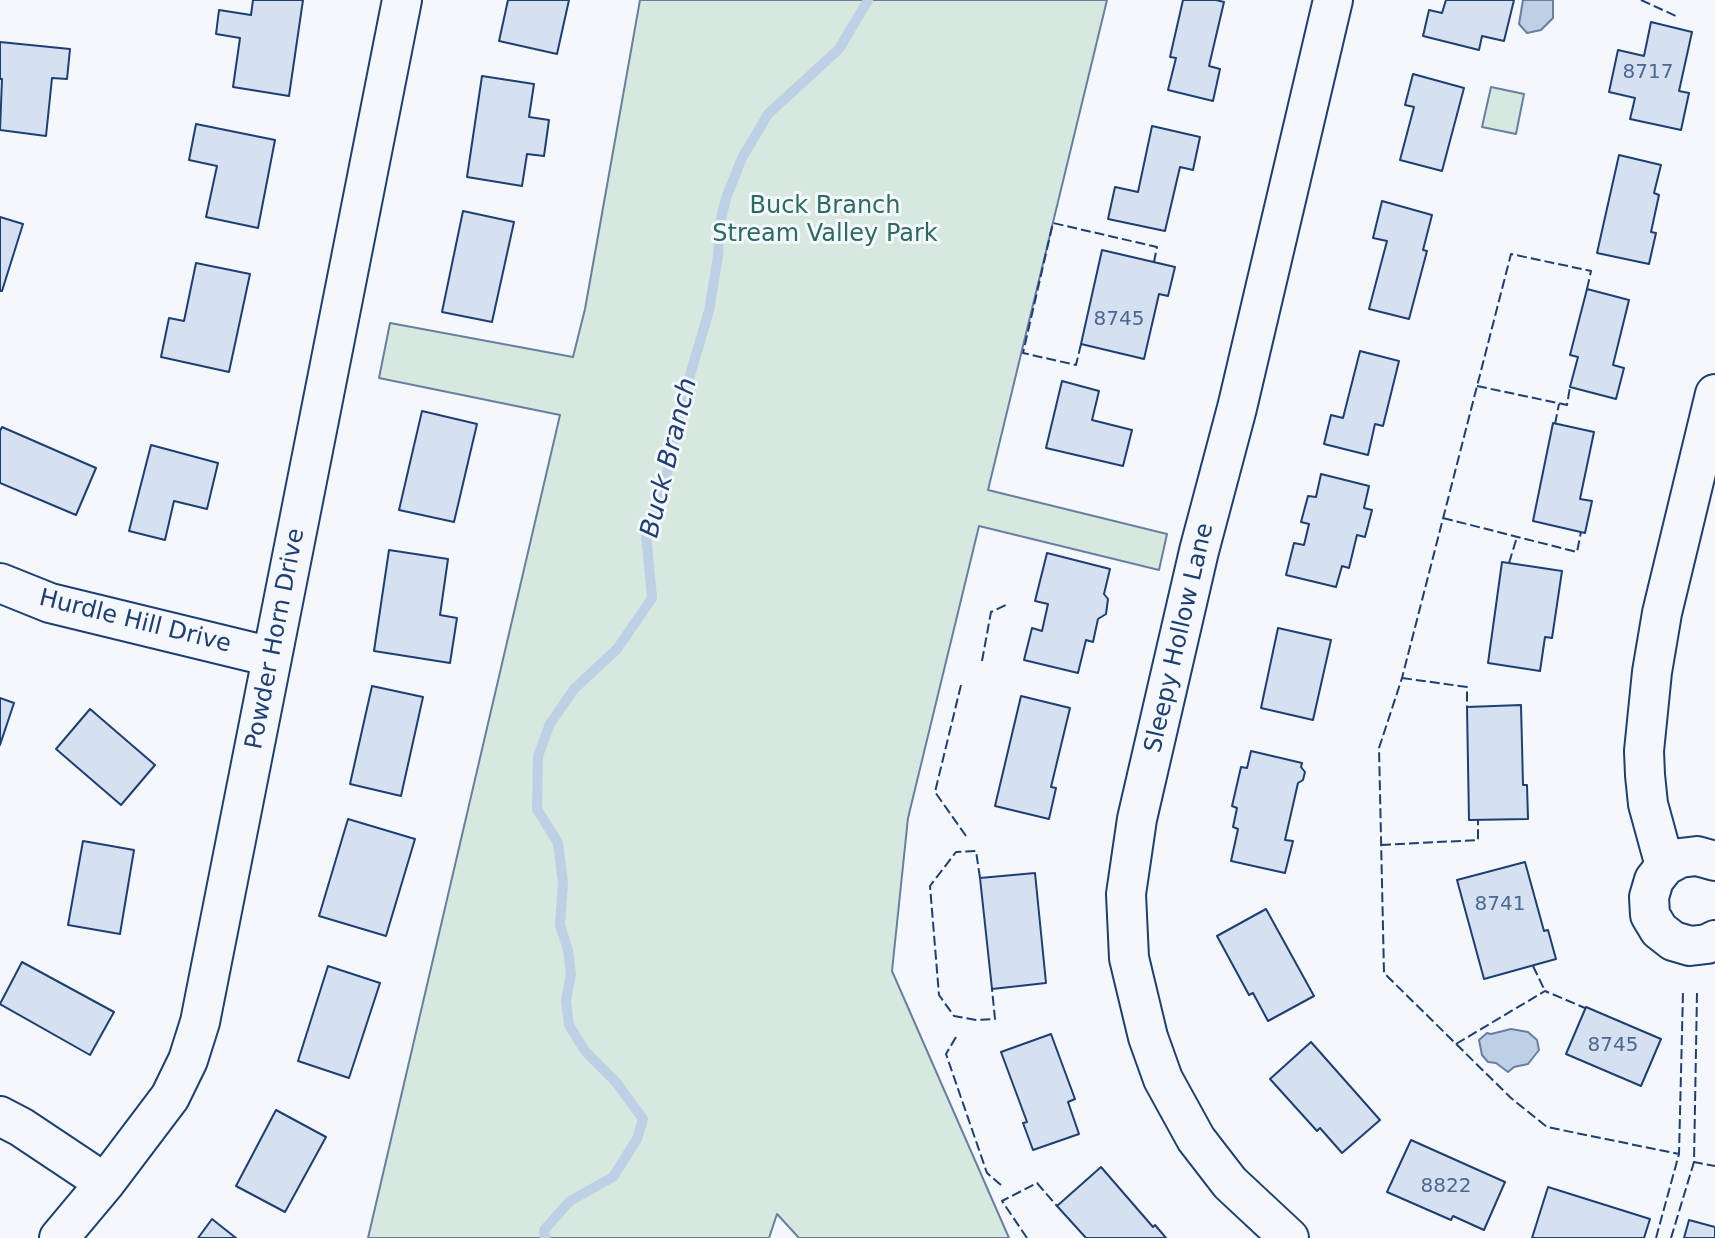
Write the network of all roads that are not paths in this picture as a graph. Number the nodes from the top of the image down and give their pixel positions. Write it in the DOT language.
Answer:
graph roads {
  1 [pos="402,0"];
  2 [pos="1333,0"];
  3 [pos="1715,394"];
  4 [pos="0,583"];
  5 [pos="272,657"];
  6 [pos="1715,861"];
  7 [pos="1665,866"];
  8 [pos="1715,940"];
  9 [pos="0,1116"];
  10 [pos="105,1183"];
  11 [pos="59,1238"];
  12 [pos="1289,1238"];
  1 -- 5 [label="street, Powder Horn Drive"];
  2 -- 12 [label="street, Sleepy Hollow Lane"];
  3 -- 7 [label="street"];
  4 -- 5 [label="street, Hurdle Hill Drive"];
  5 -- 10 [label="street, Powder Horn Drive"];
  6 -- 7 [label="street"];
  7 -- 8 [label="street"];
  9 -- 10 [label="street"];
  10 -- 11 [label="street, Powder Horn Drive"];
}
